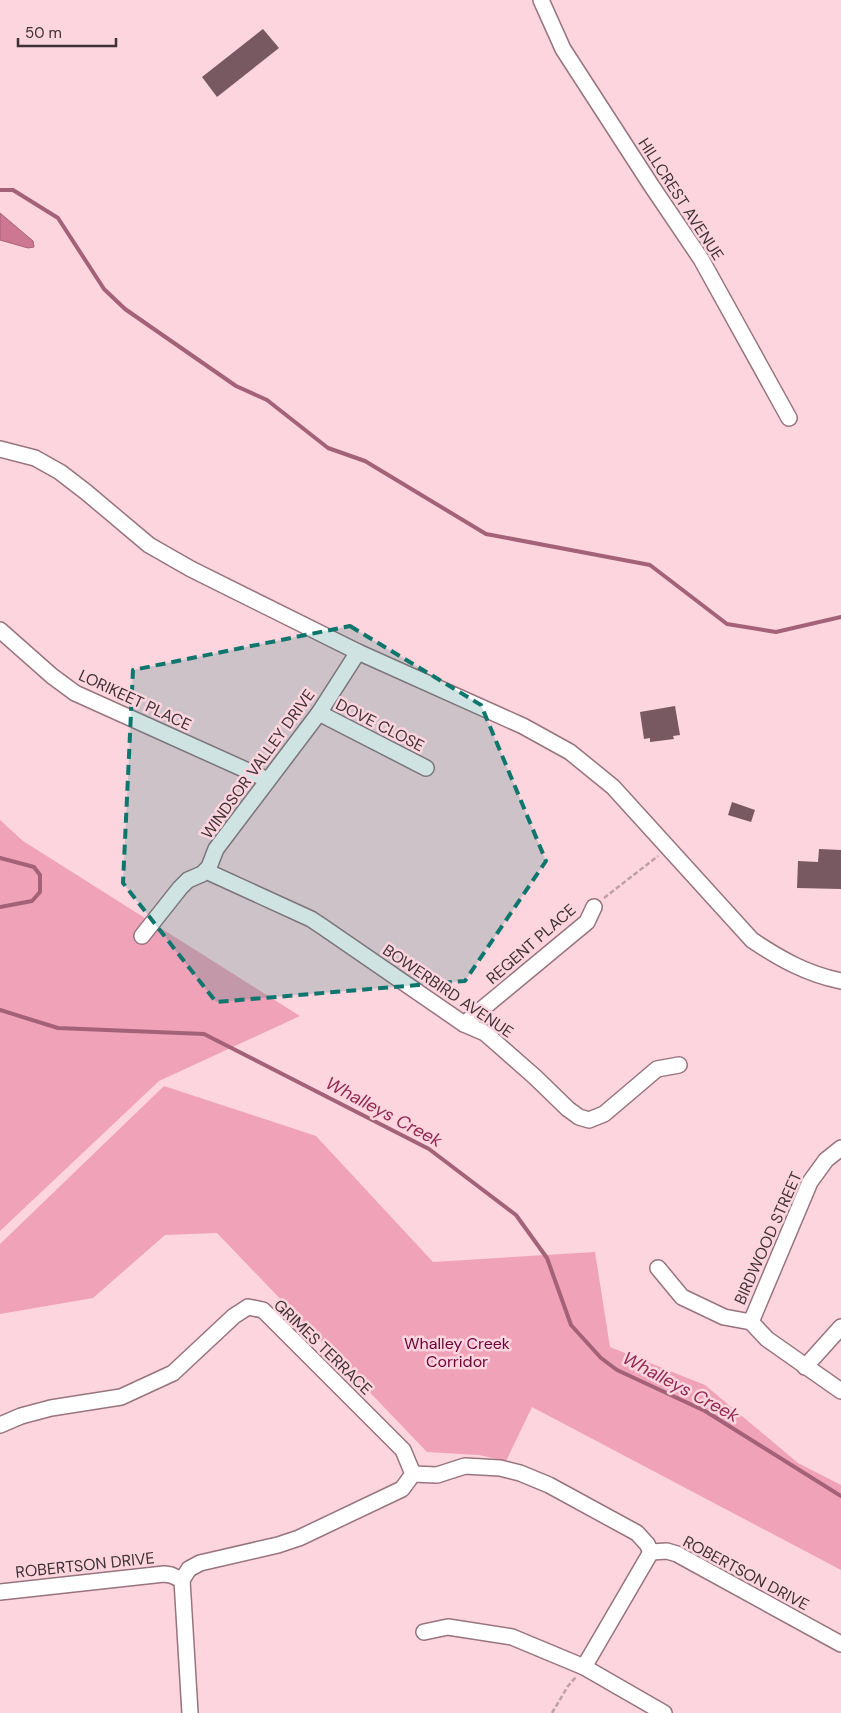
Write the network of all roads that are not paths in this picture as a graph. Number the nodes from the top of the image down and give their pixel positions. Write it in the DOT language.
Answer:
graph roads {
  1 [pos="541,0"];
  2 [pos="789,418"];
  3 [pos="0,449"];
  4 [pos="0,630"];
  5 [pos="358,652"];
  6 [pos="319,713"];
  7 [pos="426,768"];
  8 [pos="268,780"];
  9 [pos="206,871"];
  10 [pos="594,907"];
  11 [pos="142,936"];
  12 [pos="841,981"];
  13 [pos="464,1024"];
  14 [pos="679,1064"];
  15 [pos="841,1148"];
  16 [pos="658,1268"];
  17 [pos="750,1322"];
  18 [pos="841,1327"];
  19 [pos="805,1367"];
  20 [pos="841,1391"];
  21 [pos="0,1425"];
  22 [pos="412,1474"];
  23 [pos="651,1552"];
  24 [pos="182,1580"];
  25 [pos="0,1592"];
  26 [pos="424,1632"];
  27 [pos="841,1644"];
  28 [pos="584,1667"];
  29 [pos="190,1713"];
  30 [pos="664,1713"];
  1 -- 2 [label="street, HILLCREST AVENUE"];
  3 -- 5 [label="street"];
  4 -- 8 [label="street, LORIKEET PLACE"];
  5 -- 6 [label="street, WINDSOR VALLEY DRIVE"];
  5 -- 12 [label="street"];
  6 -- 7 [label="street, DOVE CLOSE"];
  6 -- 8 [label="street, WINDSOR VALLEY DRIVE"];
  8 -- 9 [label="street, WINDSOR VALLEY DRIVE"];
  9 -- 11 [label="street"];
  9 -- 13 [label="street, BOWERBIRD AVENUE"];
  10 -- 13 [label="street, REGENT PLACE"];
  13 -- 14 [label="street, BOWERBIRD AVENUE"];
  15 -- 17 [label="street, BIRDWOOD STREET"];
  16 -- 17 [label="street"];
  17 -- 19 [label="street"];
  18 -- 19 [label="street"];
  19 -- 20 [label="street"];
  21 -- 22 [label="street, GRIMES TERRACE"];
  22 -- 23 [label="street"];
  22 -- 24 [label="street"];
  23 -- 27 [label="street, ROBERTSON DRIVE"];
  23 -- 28 [label="street"];
  24 -- 25 [label="street, ROBERTSON DRIVE"];
  24 -- 29 [label="street"];
  26 -- 28 [label="street"];
  28 -- 30 [label="street"];
}
